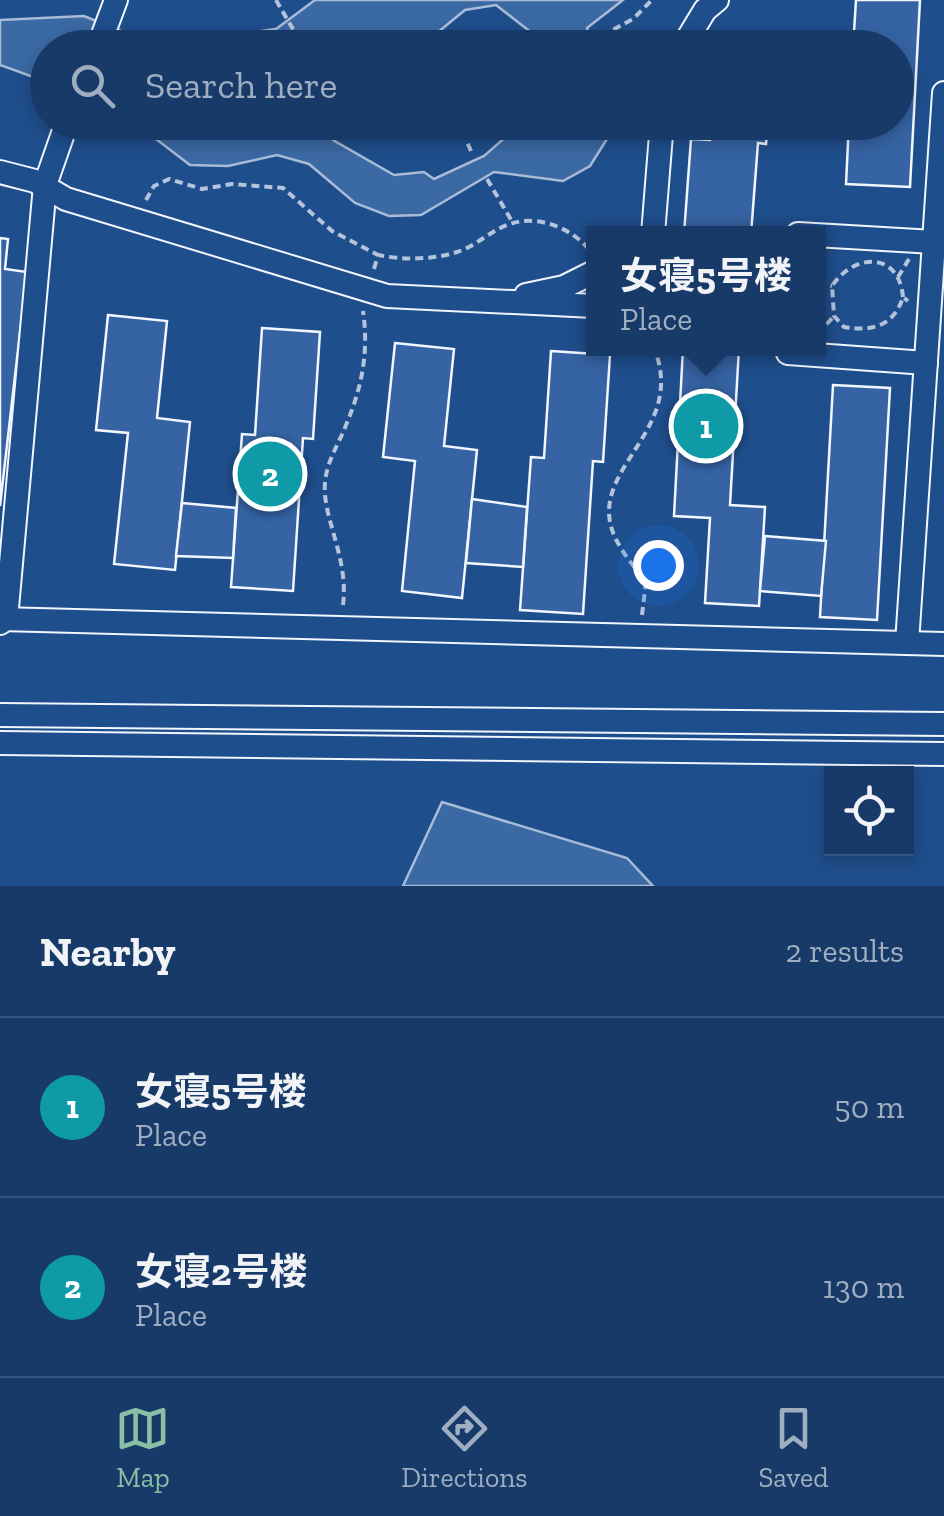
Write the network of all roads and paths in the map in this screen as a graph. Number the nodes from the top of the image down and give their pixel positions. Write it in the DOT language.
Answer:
graph roads {
  1 [pos="276,0"];
  2 [pos="652,0"];
  3 [pos="718,0"];
  4 [pos="294,30"];
  5 [pos="612,30"];
  6 [pos="693,30"];
  7 [pos="944,94"];
  8 [pos="61,140"];
  9 [pos="466,140"];
  10 [pos="660,140"];
  11 [pos="471,151"];
  12 [pos="0,172"];
  13 [pos="657,175"];
  14 [pos="487,178"];
  15 [pos="44,186"];
  16 [pos="134,218"];
  17 [pos="513,223"];
  18 [pos="639,226"];
  19 [pos="654,226"];
  20 [pos="826,236"];
  21 [pos="934,242"];
  22 [pos="586,247"];
  23 [pos="378,255"];
  24 [pos="586,276"];
  25 [pos="826,284"];
  26 [pos="832,286"];
  27 [pos="363,289"];
  28 [pos="903,297"];
  29 [pos="498,301"];
  30 [pos="586,306"];
  31 [pos="834,316"];
  32 [pos="929,322"];
  33 [pos="826,325"];
  34 [pos="655,356"];
  35 [pos="826,356"];
  36 [pos="926,363"];
  37 [pos="2,620"];
  38 [pos="340,628"];
  39 [pos="639,636"];
  40 [pos="907,643"];
  41 [pos="944,644"];
  42 [pos="0,715"];
  43 [pos="944,724"];
  44 [pos="0,743"];
  45 [pos="944,754"];
  1 -- 4 [label="path"];
  2 -- 5 [label="path"];
  3 -- 6 [label="street"];
  7 -- 21 [label="street"];
  8 -- 15 [label="street"];
  9 -- 11 [label="path"];
  10 -- 13 [label="street"];
  12 -- 15 [label="street"];
  13 -- 18 [label="street"];
  13 -- 19 [label="street"];
  14 -- 17 [label="path"];
  15 -- 16 [label="street"];
  15 -- 37 [label="street"];
  16 -- 23 [label="path"];
  16 -- 27 [label="street"];
  17 -- 22 [label="path"];
  17 -- 23 [label="path"];
  20 -- 21 [label="street"];
  21 -- 32 [label="street"];
  23 -- 27 [label="path"];
  24 -- 29 [label="street"];
  25 -- 26 [label="path"];
  26 -- 28 [label="path"];
  26 -- 31 [label="path"];
  27 -- 29 [label="street"];
  27 -- 38 [label="path"];
  28 -- 31 [label="path"];
  28 -- 32 [label="path"];
  29 -- 30 [label="street"];
  31 -- 33 [label="path"];
  32 -- 36 [label="street"];
  34 -- 39 [label="path"];
  35 -- 36 [label="street"];
  36 -- 40 [label="street"];
  37 -- 38 [label="street"];
  38 -- 39 [label="street"];
  39 -- 40 [label="street"];
  40 -- 41 [label="street"];
  42 -- 43 [label="street"];
  44 -- 45 [label="street"];
}
